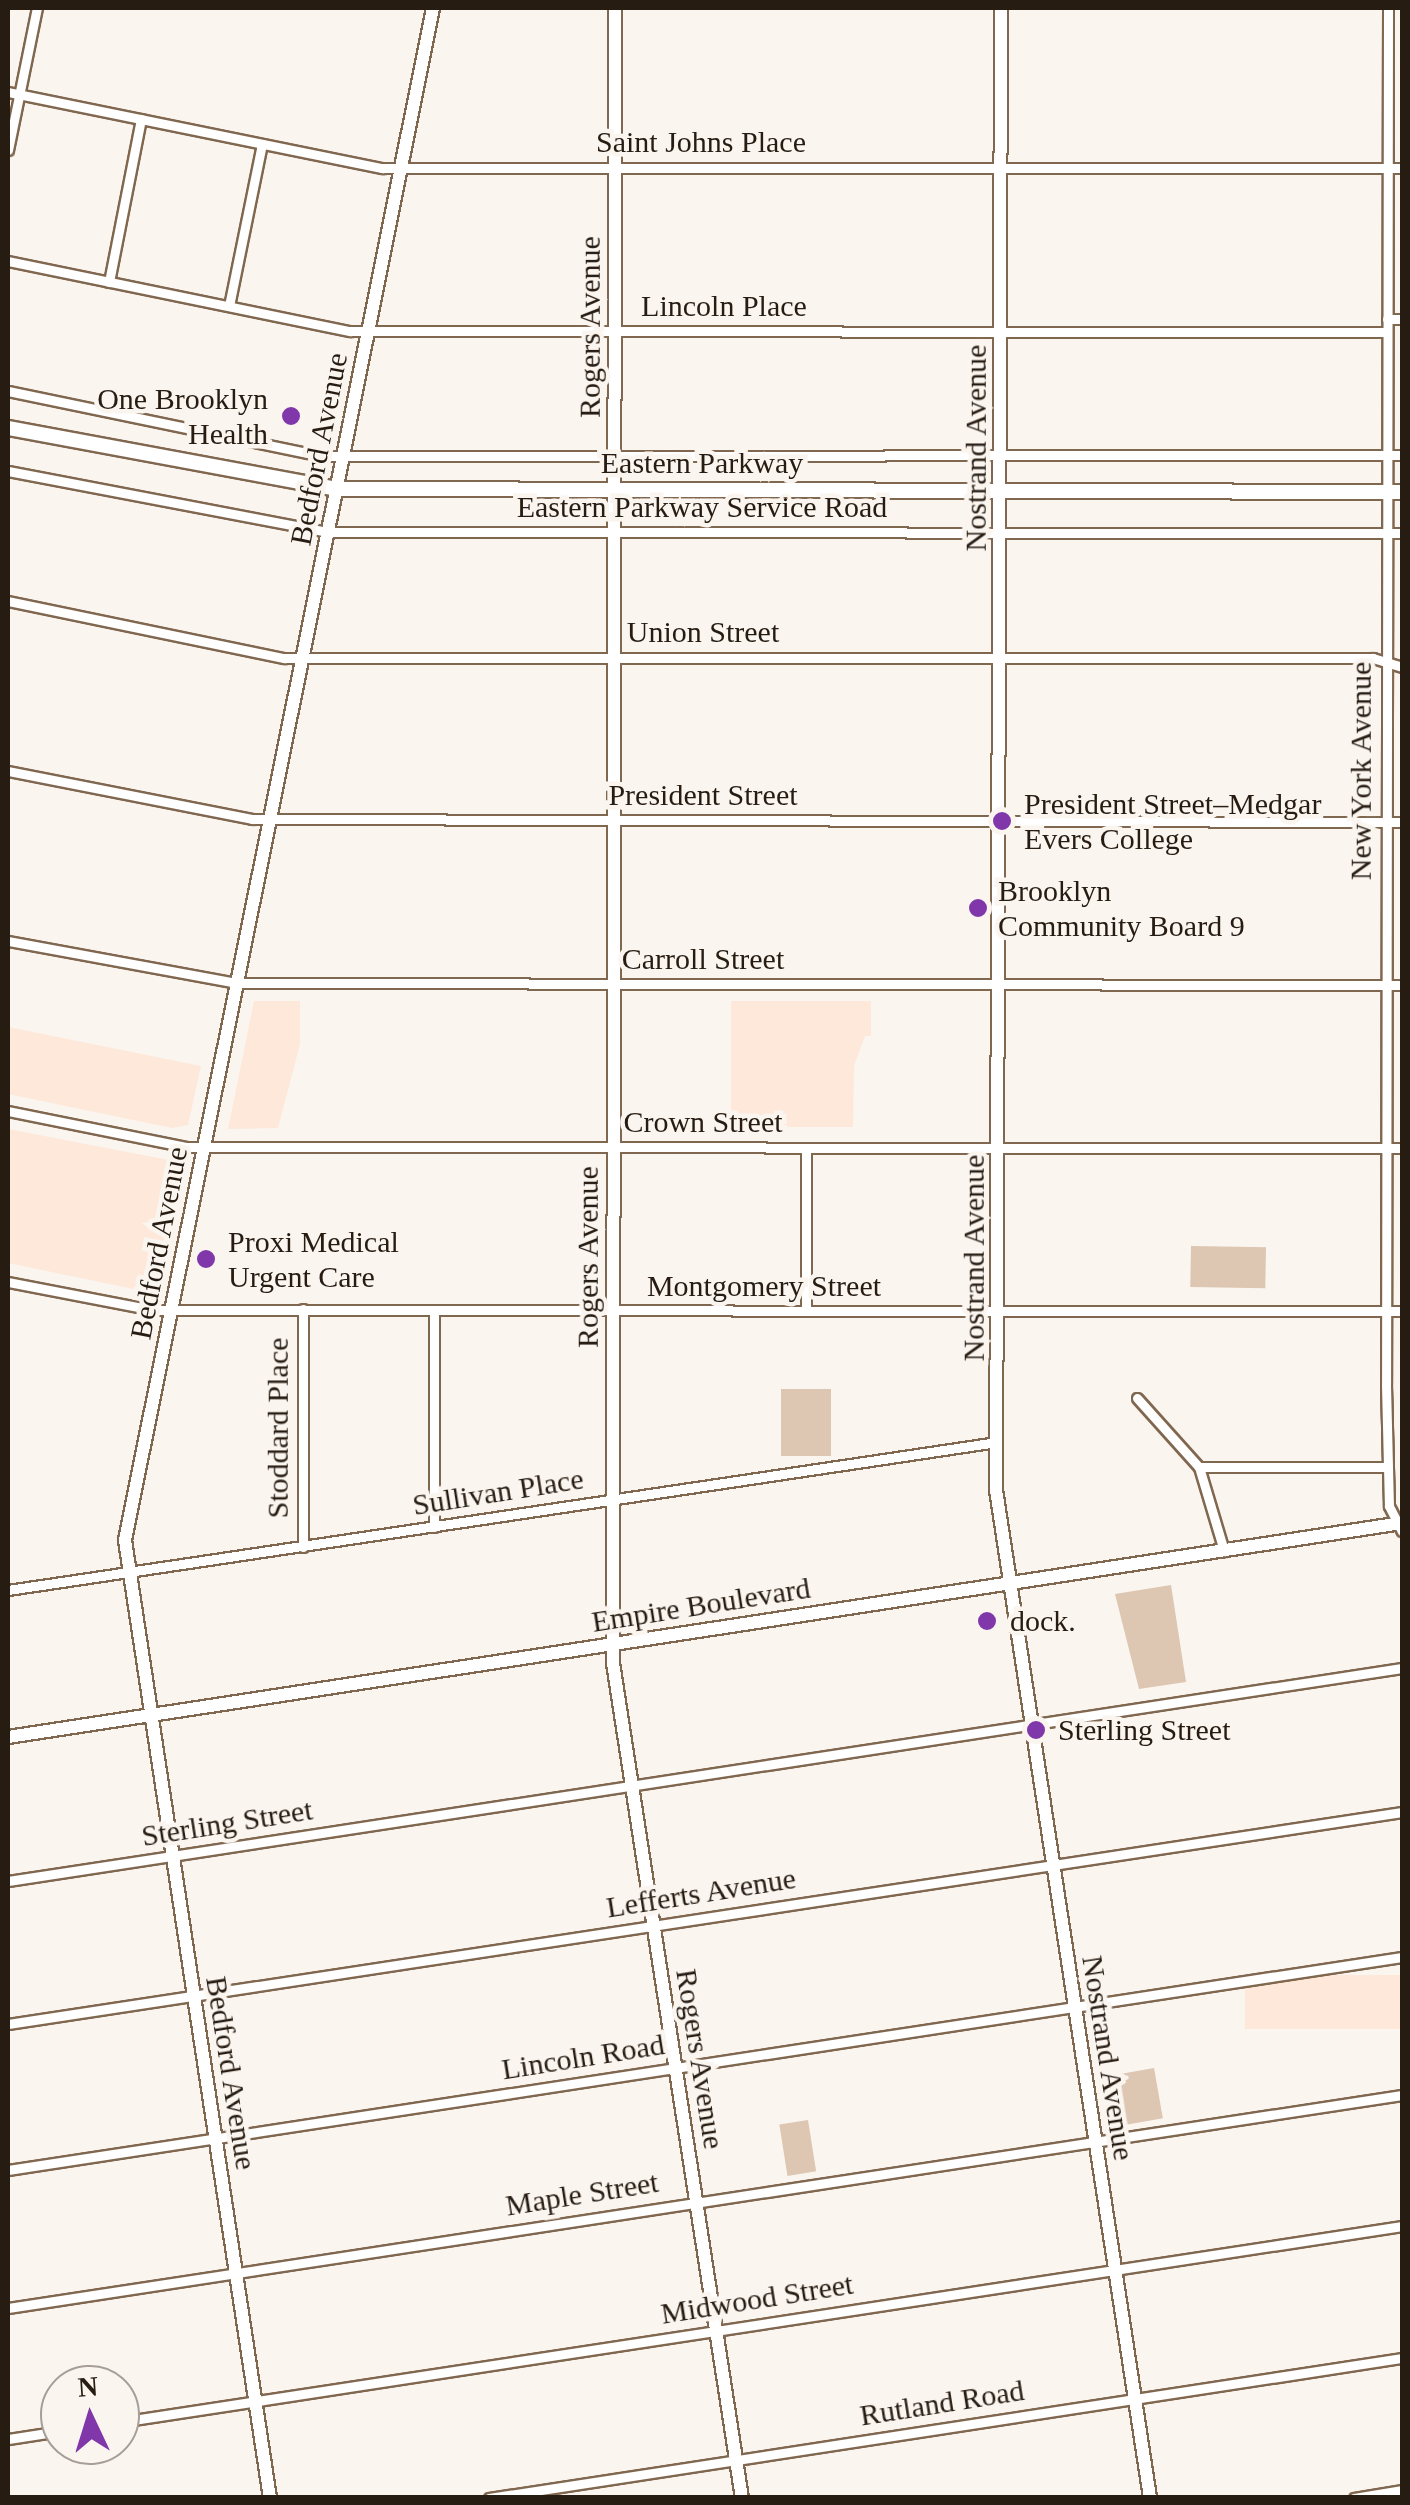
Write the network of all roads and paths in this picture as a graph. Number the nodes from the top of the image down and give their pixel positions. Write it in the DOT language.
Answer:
graph roads {
  1 [pos="36,8"];
  2 [pos="433,8"];
  3 [pos="615,8"];
  4 [pos="1001,8"];
  5 [pos="1388,8"];
  6 [pos="8,92"];
  7 [pos="19,94"];
  8 [pos="141,119"];
  9 [pos="262,144"];
  10 [pos="8,150"];
  11 [pos="615,167"];
  12 [pos="401,168"];
  13 [pos="1001,168"];
  14 [pos="1388,168"];
  15 [pos="1402,168"];
  16 [pos="8,261"];
  17 [pos="109,282"];
  18 [pos="229,306"];
  19 [pos="1387,319"];
  20 [pos="1402,320"];
  21 [pos="615,330"];
  22 [pos="1001,331"];
  23 [pos="368,332"];
  24 [pos="1388,332"];
  25 [pos="8,390"];
  26 [pos="8,428"];
  27 [pos="614,454"];
  28 [pos="1001,454"];
  29 [pos="343,455"];
  30 [pos="1387,455"];
  31 [pos="1402,456"];
  32 [pos="8,471"];
  33 [pos="336,489"];
  34 [pos="614,491"];
  35 [pos="1000,491"];
  36 [pos="1395,492"];
  37 [pos="328,532"];
  38 [pos="614,532"];
  39 [pos="1000,532"];
  40 [pos="1387,533"];
  41 [pos="1402,533"];
  42 [pos="8,601"];
  43 [pos="302,657"];
  44 [pos="614,657"];
  45 [pos="1000,658"];
  46 [pos="1387,662"];
  47 [pos="1402,667"];
  48 [pos="8,771"];
  49 [pos="270,820"];
  50 [pos="614,820"];
  51 [pos="1000,821"];
  52 [pos="1386,822"];
  53 [pos="1402,822"];
  54 [pos="8,940"];
  55 [pos="237,983"];
  56 [pos="614,984"];
  57 [pos="1000,984"];
  58 [pos="1386,985"];
  59 [pos="1402,985"];
  60 [pos="8,1111"];
  61 [pos="204,1147"];
  62 [pos="613,1148"];
  63 [pos="806,1148"];
  64 [pos="1000,1148"];
  65 [pos="1386,1148"];
  66 [pos="1402,1148"];
  67 [pos="8,1282"];
  68 [pos="171,1310"];
  69 [pos="303,1310"];
  70 [pos="434,1310"];
  71 [pos="613,1310"];
  72 [pos="806,1310"];
  73 [pos="1402,1311"];
  74 [pos="1000,1312"];
  75 [pos="1386,1312"];
  76 [pos="1136,1398"];
  77 [pos="997,1442"];
  78 [pos="1200,1466"];
  79 [pos="1387,1466"];
  80 [pos="613,1500"];
  81 [pos="1401,1526"];
  82 [pos="434,1527"];
  83 [pos="303,1547"];
  84 [pos="1224,1551"];
  85 [pos="129,1572"];
  86 [pos="1011,1584"];
  87 [pos="8,1590"];
  88 [pos="612,1644"];
  89 [pos="1402,1668"];
  90 [pos="150,1715"];
  91 [pos="1032,1725"];
  92 [pos="8,1737"];
  93 [pos="633,1786"];
  94 [pos="1402,1812"];
  95 [pos="172,1856"];
  96 [pos="1054,1865"];
  97 [pos="8,1881"];
  98 [pos="655,1926"];
  99 [pos="1402,1958"];
  100 [pos="193,1996"];
  101 [pos="1076,2007"];
  102 [pos="8,2024"];
  103 [pos="676,2068"];
  104 [pos="1402,2094"];
  105 [pos="215,2138"];
  106 [pos="1096,2142"];
  107 [pos="8,2170"];
  108 [pos="696,2202"];
  109 [pos="1402,2226"];
  110 [pos="1116,2270"];
  111 [pos="236,2273"];
  112 [pos="8,2308"];
  113 [pos="716,2331"];
  114 [pos="1402,2358"];
  115 [pos="1135,2399"];
  116 [pos="256,2401"];
  117 [pos="140,2419"];
  118 [pos="40,2434"];
  119 [pos="8,2439"];
  120 [pos="736,2460"];
  121 [pos="1402,2490"];
  122 [pos="270,2498"];
  123 [pos="489,2498"];
  124 [pos="742,2498"];
  125 [pos="1150,2498"];
  126 [pos="1354,2498"];
  1 -- 7 [label="street"];
  2 -- 12 [label="main road, Bedford Avenue"];
  3 -- 11 [label="main road, Rogers Avenue"];
  4 -- 13 [label="main road, Nostrand Avenue"];
  5 -- 14 [label="street, New York Avenue"];
  6 -- 7 [label="street, Saint Johns Place"];
  7 -- 8 [label="street, Saint Johns Place"];
  7 -- 10 [label="street"];
  8 -- 9 [label="street, Saint Johns Place"];
  8 -- 17 [label="street"];
  9 -- 12 [label="street, Saint Johns Place"];
  9 -- 18 [label="street"];
  11 -- 12 [label="street, Saint Johns Place"];
  11 -- 13 [label="street, Saint Johns Place"];
  11 -- 21 [label="main road, Rogers Avenue"];
  12 -- 23 [label="main road, Bedford Avenue"];
  13 -- 14 [label="street, Saint Johns Place"];
  13 -- 22 [label="main road, Nostrand Avenue"];
  14 -- 15 [label="street, Saint Johns Place"];
  14 -- 19 [label="street, New York Avenue"];
  16 -- 17 [label="street, Lincoln Place"];
  17 -- 18 [label="street, Lincoln Place"];
  18 -- 23 [label="street, Lincoln Place"];
  19 -- 20 [label="street"];
  19 -- 24 [label="street, New York Avenue"];
  21 -- 22 [label="street, Lincoln Place"];
  21 -- 23 [label="street, Lincoln Place"];
  21 -- 27 [label="main road, Rogers Avenue"];
  22 -- 24 [label="street, Lincoln Place"];
  22 -- 28 [label="main road, Nostrand Avenue"];
  23 -- 29 [label="main road, Bedford Avenue"];
  24 -- 30 [label="street, New York Avenue"];
  25 -- 29 [label="street, Eastern Parkway Service Road"];
  26 -- 33 [label="main road, Eastern Parkway"];
  27 -- 28 [label="street, Eastern Parkway Service Road"];
  27 -- 29 [label="street, Eastern Parkway Service Road"];
  27 -- 34 [label="main road, Rogers Avenue"];
  28 -- 30 [label="street, Eastern Parkway Service Road"];
  28 -- 35 [label="main road, Nostrand Avenue"];
  29 -- 33 [label="main road, Bedford Avenue"];
  30 -- 31 [label="street, Eastern Parkway Service Road"];
  30 -- 36 [label="street, New York Avenue"];
  32 -- 37 [label="street, Eastern Parkway Service Road"];
  33 -- 34 [label="main road, Eastern Parkway"];
  33 -- 37 [label="main road, Bedford Avenue"];
  34 -- 35 [label="main road, Eastern Parkway"];
  34 -- 38 [label="main road, Rogers Avenue"];
  35 -- 36 [label="main road, Eastern Parkway"];
  35 -- 39 [label="main road, Nostrand Avenue"];
  36 -- 40 [label="street, New York Avenue"];
  37 -- 38 [label="street, Eastern Parkway Service Road"];
  37 -- 43 [label="main road, Bedford Avenue"];
  38 -- 39 [label="street, Eastern Parkway Service Road"];
  38 -- 44 [label="main road, Rogers Avenue"];
  39 -- 40 [label="street, Eastern Parkway Service Road"];
  39 -- 45 [label="main road, Nostrand Avenue"];
  40 -- 41 [label="street, Eastern Parkway Service Road"];
  40 -- 46 [label="street, New York Avenue"];
  42 -- 43 [label="street, Union Street"];
  43 -- 44 [label="street, Union Street"];
  43 -- 49 [label="main road, Bedford Avenue"];
  44 -- 45 [label="street, Union Street"];
  44 -- 50 [label="main road, Rogers Avenue"];
  45 -- 46 [label="street, Union Street"];
  45 -- 51 [label="main road, Nostrand Avenue"];
  46 -- 47 [label="street, Union Street"];
  46 -- 52 [label="street, New York Avenue"];
  48 -- 49 [label="street, President Street"];
  49 -- 50 [label="street, President Street"];
  49 -- 55 [label="main road, Bedford Avenue"];
  50 -- 51 [label="street, President Street"];
  50 -- 56 [label="main road, Rogers Avenue"];
  51 -- 52 [label="street, President Street"];
  51 -- 57 [label="main road, Nostrand Avenue"];
  52 -- 53 [label="street, President Street"];
  52 -- 58 [label="street, New York Avenue"];
  54 -- 55 [label="street, Carroll Street"];
  55 -- 56 [label="street, Carroll Street"];
  55 -- 61 [label="main road, Bedford Avenue"];
  56 -- 57 [label="street, Carroll Street"];
  56 -- 62 [label="main road, Rogers Avenue"];
  57 -- 58 [label="street, Carroll Street"];
  57 -- 64 [label="main road, Nostrand Avenue"];
  58 -- 59 [label="street, Carroll Street"];
  58 -- 65 [label="street, New York Avenue"];
  60 -- 61 [label="street, Crown Street"];
  61 -- 62 [label="street, Crown Street"];
  61 -- 68 [label="main road, Bedford Avenue"];
  62 -- 63 [label="street, Crown Street"];
  62 -- 71 [label="main road, Rogers Avenue"];
  63 -- 64 [label="street, Crown Street"];
  63 -- 72 [label="street"];
  64 -- 65 [label="street, Crown Street"];
  64 -- 74 [label="main road, Nostrand Avenue"];
  65 -- 66 [label="street, Crown Street"];
  65 -- 75 [label="street, New York Avenue"];
  67 -- 68 [label="street, Montgomery Street"];
  68 -- 69 [label="street, Montgomery Street"];
  68 -- 85 [label="main road, Bedford Avenue"];
  69 -- 70 [label="street, Montgomery Street"];
  69 -- 83 [label="street, Stoddard Place"];
  70 -- 71 [label="street, Montgomery Street"];
  70 -- 82 [label="street"];
  71 -- 72 [label="street, Montgomery Street"];
  71 -- 80 [label="main road, Rogers Avenue"];
  72 -- 74 [label="street, Montgomery Street"];
  73 -- 75 [label="street, Montgomery Street"];
  74 -- 75 [label="street, Montgomery Street"];
  74 -- 77 [label="main road, Nostrand Avenue"];
  75 -- 79 [label="street, New York Avenue"];
  76 -- 78 [label="street"];
  77 -- 80 [label="street, Sullivan Place"];
  77 -- 86 [label="main road, Nostrand Avenue"];
  78 -- 79 [label="street"];
  78 -- 84 [label="street"];
  79 -- 81 [label="street, New York Avenue"];
  80 -- 82 [label="street, Sullivan Place"];
  80 -- 88 [label="main road, Rogers Avenue"];
  81 -- 84 [label="main road, Empire Boulevard"];
  82 -- 83 [label="street, Sullivan Place"];
  83 -- 85 [label="street, Sullivan Place"];
  84 -- 86 [label="main road, Empire Boulevard"];
  85 -- 87 [label="street, Sullivan Place"];
  85 -- 90 [label="main road, Bedford Avenue"];
  86 -- 88 [label="main road, Empire Boulevard"];
  86 -- 91 [label="main road, Nostrand Avenue"];
  88 -- 90 [label="main road, Empire Boulevard"];
  88 -- 93 [label="main road, Rogers Avenue"];
  89 -- 91 [label="street, Sterling Street"];
  90 -- 92 [label="main road, Empire Boulevard"];
  90 -- 95 [label="main road, Bedford Avenue"];
  91 -- 93 [label="street, Sterling Street"];
  91 -- 96 [label="main road, Nostrand Avenue"];
  93 -- 95 [label="street, Sterling Street"];
  93 -- 98 [label="main road, Rogers Avenue"];
  94 -- 96 [label="street, Lefferts Avenue"];
  95 -- 97 [label="street, Sterling Street"];
  95 -- 100 [label="main road, Bedford Avenue"];
  96 -- 98 [label="street, Lefferts Avenue"];
  96 -- 101 [label="main road, Nostrand Avenue"];
  98 -- 100 [label="street, Lefferts Avenue"];
  98 -- 103 [label="main road, Rogers Avenue"];
  99 -- 101 [label="street, Lincoln Road"];
  100 -- 102 [label="street, Lefferts Avenue"];
  100 -- 105 [label="main road, Bedford Avenue"];
  101 -- 103 [label="street, Lincoln Road"];
  101 -- 106 [label="main road, Nostrand Avenue"];
  103 -- 105 [label="street, Lincoln Road"];
  103 -- 108 [label="main road, Rogers Avenue"];
  104 -- 106 [label="street, Maple Street"];
  105 -- 107 [label="street, Lincoln Road"];
  105 -- 111 [label="main road, Bedford Avenue"];
  106 -- 108 [label="street, Maple Street"];
  106 -- 110 [label="main road, Nostrand Avenue"];
  108 -- 111 [label="street, Maple Street"];
  108 -- 113 [label="main road, Rogers Avenue"];
  109 -- 110 [label="street, Midwood Street"];
  110 -- 113 [label="street, Midwood Street"];
  110 -- 115 [label="main road, Nostrand Avenue"];
  111 -- 112 [label="street, Maple Street"];
  111 -- 116 [label="main road, Bedford Avenue"];
  113 -- 116 [label="street, Midwood Street"];
  113 -- 120 [label="main road, Rogers Avenue"];
  114 -- 115 [label="street, Rutland Road"];
  115 -- 120 [label="street, Rutland Road"];
  115 -- 125 [label="main road, Nostrand Avenue"];
  116 -- 117 [label="street, Midwood Street"];
  116 -- 122 [label="main road, Bedford Avenue"];
  118 -- 119 [label="street"];
  120 -- 123 [label="street, Rutland Road"];
  120 -- 124 [label="main road, Rogers Avenue"];
  121 -- 126 [label="street"];
}
